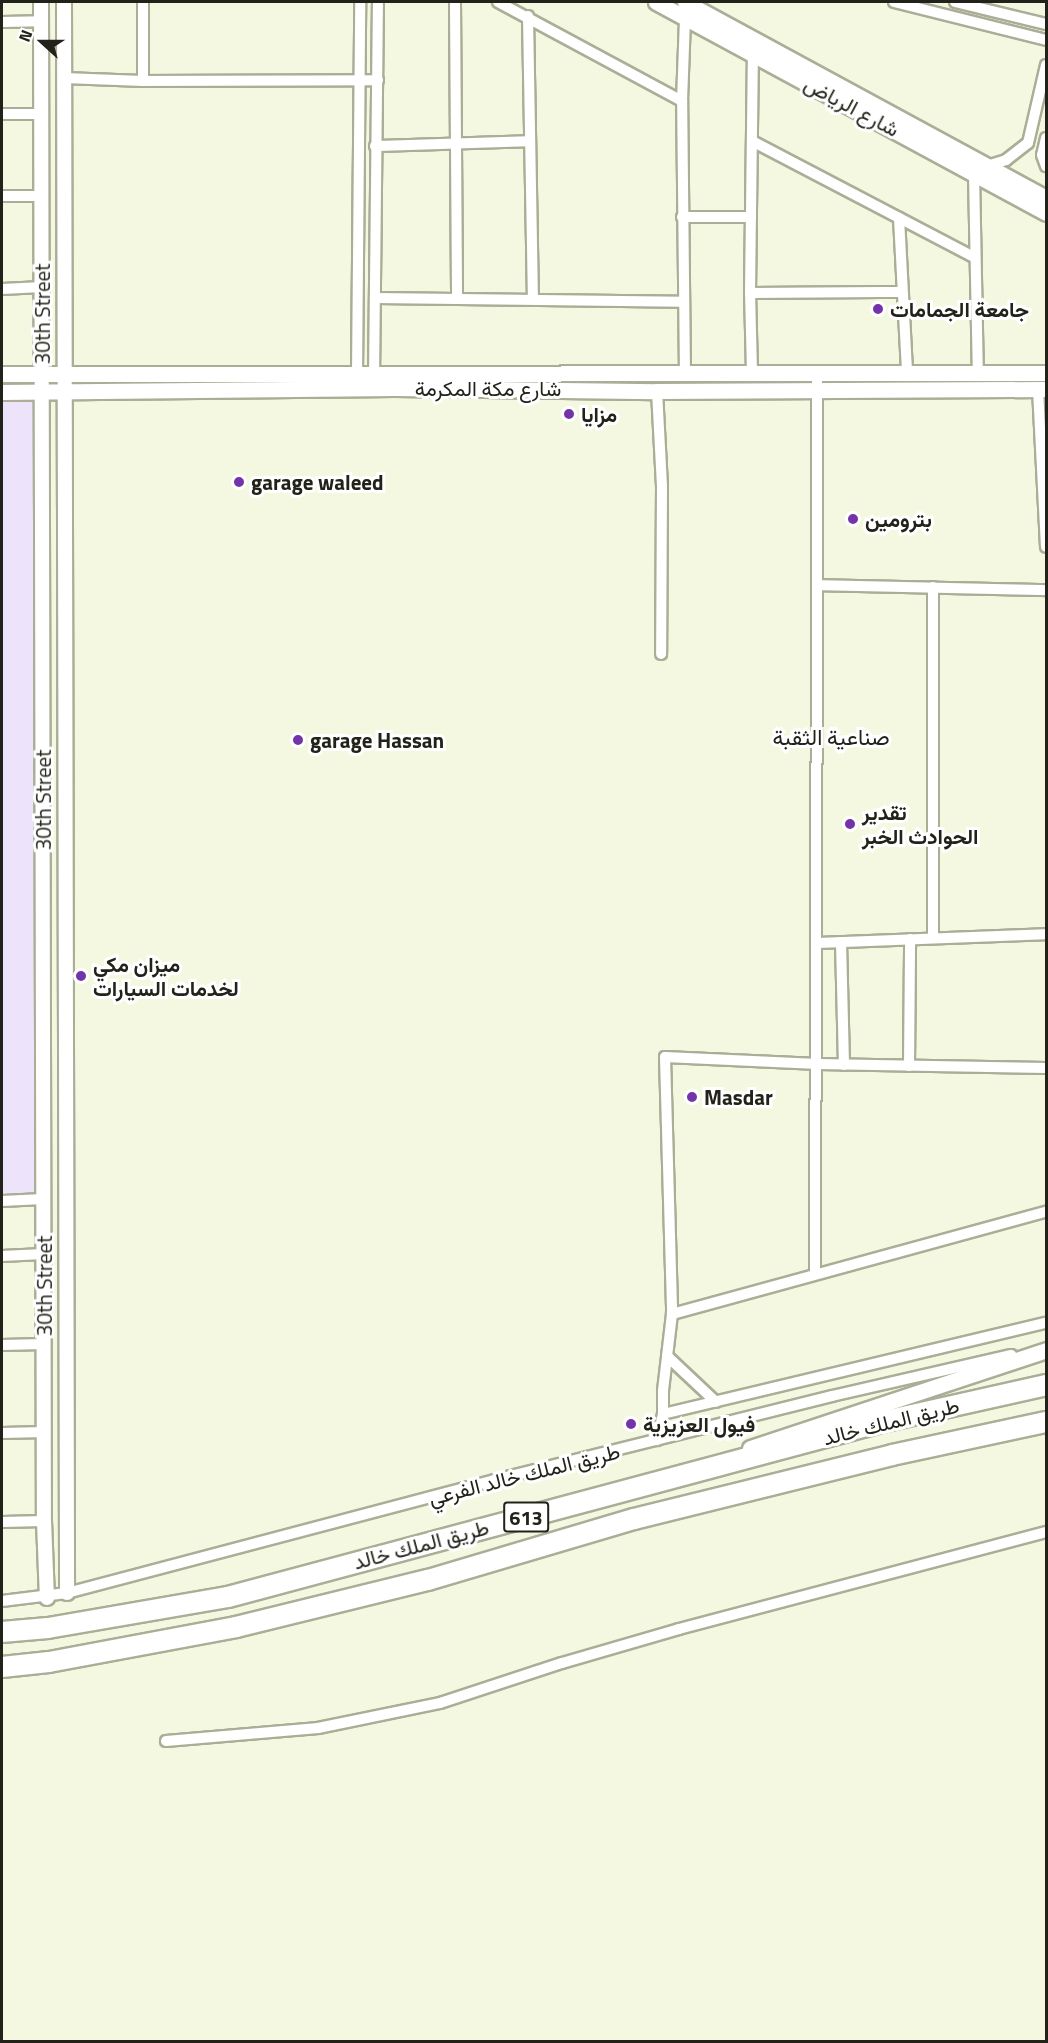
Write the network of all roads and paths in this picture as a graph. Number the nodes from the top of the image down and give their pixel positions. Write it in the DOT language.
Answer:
graph roads {
  1 [pos="42,2"];
  2 [pos="64,2"];
  3 [pos="143,2"];
  4 [pos="360,2"];
  5 [pos="378,2"];
  6 [pos="455,2"];
  7 [pos="498,2"];
  8 [pos="656,2"];
  9 [pos="685,2"];
  10 [pos="894,2"];
  11 [pos="955,2"];
  12 [pos="528,16"];
  13 [pos="686,18"];
  14 [pos="42,21"];
  15 [pos="2,22"];
  16 [pos="1047,24"];
  17 [pos="1047,40"];
  18 [pos="753,53"];
  19 [pos="1047,65"];
  20 [pos="64,78"];
  21 [pos="360,78"];
  22 [pos="378,80"];
  23 [pos="142,81"];
  24 [pos="682,101"];
  25 [pos="2,114"];
  26 [pos="42,114"];
  27 [pos="530,141"];
  28 [pos="752,141"];
  29 [pos="1028,143"];
  30 [pos="1045,143"];
  31 [pos="457,144"];
  32 [pos="375,146"];
  33 [pos="990,165"];
  34 [pos="1047,166"];
  35 [pos="974,173"];
  36 [pos="2,196"];
  37 [pos="42,196"];
  38 [pos="1047,198"];
  39 [pos="1047,213"];
  40 [pos="682,217"];
  41 [pos="751,217"];
  42 [pos="899,218"];
  43 [pos="975,257"];
  44 [pos="42,287"];
  45 [pos="2,289"];
  46 [pos="901,292"];
  47 [pos="750,293"];
  48 [pos="376,298"];
  49 [pos="458,299"];
  50 [pos="532,299"];
  51 [pos="682,302"];
  52 [pos="42,373"];
  53 [pos="63,373"];
  54 [pos="752,373"];
  55 [pos="817,373"];
  56 [pos="907,373"];
  57 [pos="983,373"];
  58 [pos="1047,373"];
  59 [pos="2,374"];
  60 [pos="357,374"];
  61 [pos="685,375"];
  62 [pos="374,381"];
  63 [pos="971,389"];
  64 [pos="1042,389"];
  65 [pos="817,390"];
  66 [pos="657,391"];
  67 [pos="2,392"];
  68 [pos="42,392"];
  69 [pos="63,392"];
  70 [pos="1047,547"];
  71 [pos="817,585"];
  72 [pos="933,587"];
  73 [pos="1047,590"];
  74 [pos="661,654"];
  75 [pos="1047,934"];
  76 [pos="933,938"];
  77 [pos="910,939"];
  78 [pos="841,942"];
  79 [pos="816,943"];
  80 [pos="818,1064"];
  81 [pos="844,1065"];
  82 [pos="909,1066"];
  83 [pos="1047,1068"];
  84 [pos="44,1199"];
  85 [pos="2,1201"];
  86 [pos="1047,1212"];
  87 [pos="44,1254"];
  88 [pos="2,1256"];
  89 [pos="816,1273"];
  90 [pos="672,1314"];
  91 [pos="1047,1323"];
  92 [pos="44,1344"];
  93 [pos="2,1345"];
  94 [pos="1047,1348"];
  95 [pos="667,1356"];
  96 [pos="1047,1384"];
  97 [pos="716,1402"];
  98 [pos="663,1414"];
  99 [pos="1047,1422"];
  100 [pos="45,1432"];
  101 [pos="2,1433"];
  102 [pos="657,1440"];
  103 [pos="636,1488"];
  104 [pos="44,1521"];
  105 [pos="2,1522"];
  106 [pos="1047,1532"];
  107 [pos="68,1593"];
  108 [pos="47,1598"];
  109 [pos="2,1601"];
  110 [pos="2,1632"];
  111 [pos="2,1667"];
  112 [pos="166,1741"];
  1 -- 14 [label="street, 30th Street"];
  2 -- 20 [label="street, 30th Street"];
  3 -- 23 [label="street"];
  4 -- 21 [label="street"];
  5 -- 22 [label="street"];
  6 -- 31 [label="street"];
  7 -- 12 [label="street"];
  8 -- 13 [label="main road, شارع الرياض"];
  9 -- 33 [label="main road, شارع الرياض"];
  10 -- 17 [label="street"];
  11 -- 16 [label="street"];
  12 -- 24 [label="street"];
  12 -- 27 [label="street"];
  13 -- 18 [label="main road, شارع الرياض"];
  13 -- 24 [label="street"];
  14 -- 15 [label="street"];
  14 -- 26 [label="street, 30th Street"];
  18 -- 28 [label="street"];
  18 -- 35 [label="main road, شارع الرياض"];
  19 -- 29 [label="street"];
  20 -- 23 [label="street"];
  20 -- 53 [label="street, 30th Street"];
  21 -- 22 [label="street"];
  21 -- 23 [label="street"];
  21 -- 60 [label="street"];
  22 -- 32 [label="street"];
  24 -- 40 [label="street"];
  25 -- 26 [label="street"];
  26 -- 37 [label="street, 30th Street"];
  27 -- 31 [label="street"];
  27 -- 50 [label="street"];
  28 -- 41 [label="street"];
  28 -- 42 [label="street"];
  29 -- 30 [label="street"];
  29 -- 33 [label="street"];
  30 -- 34 [label="street"];
  31 -- 32 [label="street"];
  31 -- 49 [label="street"];
  32 -- 48 [label="street"];
  33 -- 38 [label="main road, شارع الرياض"];
  35 -- 39 [label="main road, شارع الرياض"];
  35 -- 43 [label="street"];
  36 -- 37 [label="street"];
  37 -- 44 [label="street, 30th Street"];
  40 -- 41 [label="street"];
  40 -- 51 [label="street"];
  41 -- 47 [label="street"];
  42 -- 43 [label="street"];
  42 -- 46 [label="street"];
  43 -- 57 [label="street"];
  44 -- 45 [label="street"];
  44 -- 52 [label="street, 30th Street"];
  46 -- 47 [label="street"];
  46 -- 56 [label="street"];
  47 -- 54 [label="street"];
  48 -- 49 [label="street"];
  48 -- 62 [label="street"];
  49 -- 50 [label="street"];
  50 -- 51 [label="street"];
  51 -- 61 [label="street"];
  52 -- 53 [label="main road, شارع مكة المكرمة"];
  52 -- 59 [label="main road, شارع مكة المكرمة"];
  52 -- 68 [label="street, 30th Street"];
  53 -- 60 [label="main road, شارع مكة المكرمة"];
  53 -- 69 [label="street, 30th Street"];
  54 -- 55 [label="main road, شارع مكة المكرمة"];
  54 -- 61 [label="main road, شارع مكة المكرمة"];
  55 -- 56 [label="main road, شارع مكة المكرمة"];
  55 -- 65 [label="street"];
  56 -- 57 [label="main road, شارع مكة المكرمة"];
  57 -- 58 [label="main road, شارع مكة المكرمة"];
  57 -- 63 [label="main road"];
  60 -- 62 [label="main road, شارع مكة المكرمة"];
  61 -- 62 [label="main road, شارع مكة المكرمة"];
  62 -- 66 [label="main road, شارع مكة المكرمة"];
  62 -- 69 [label="main road, شارع مكة المكرمة"];
  63 -- 64 [label="main road, شارع مكة المكرمة"];
  63 -- 65 [label="main road, شارع مكة المكرمة"];
  64 -- 70 [label="street"];
  65 -- 66 [label="main road, شارع مكة المكرمة"];
  65 -- 71 [label="street"];
  66 -- 74 [label="street"];
  67 -- 68 [label="main road, شارع مكة المكرمة"];
  68 -- 69 [label="main road, شارع مكة المكرمة"];
  68 -- 84 [label="street, 30th Street"];
  69 -- 107 [label="street, 30th Street"];
  71 -- 72 [label="street"];
  71 -- 79 [label="street"];
  72 -- 73 [label="street"];
  72 -- 76 [label="street"];
  75 -- 76 [label="street"];
  76 -- 77 [label="street"];
  77 -- 78 [label="street"];
  77 -- 82 [label="street"];
  78 -- 79 [label="street"];
  78 -- 81 [label="street"];
  79 -- 80 [label="street"];
  80 -- 81 [label="street"];
  80 -- 89 [label="street"];
  80 -- 90 [label="street"];
  81 -- 82 [label="street"];
  82 -- 83 [label="street"];
  84 -- 85 [label="street"];
  84 -- 87 [label="street, 30th Street"];
  86 -- 89 [label="street"];
  87 -- 88 [label="street"];
  87 -- 92 [label="street, 30th Street"];
  89 -- 90 [label="street"];
  90 -- 95 [label="street"];
  91 -- 97 [label="street"];
  92 -- 93 [label="street"];
  92 -- 100 [label="street, 30th Street"];
  94 -- 102 [label="street, طريق الملك خالد الفرعي"];
  94 -- 103 [label="main road"];
  95 -- 97 [label="street"];
  95 -- 98 [label="street"];
  96 -- 103 [label="highway, طريق الملك خالد / 613"];
  97 -- 98 [label="street"];
  98 -- 102 [label="street"];
  99 -- 111 [label="highway, طريق الملك خالد / 613"];
  100 -- 101 [label="street"];
  100 -- 104 [label="street, 30th Street"];
  102 -- 107 [label="street, طريق الملك خالد الفرعي"];
  103 -- 110 [label="highway, طريق الملك خالد / 613"];
  104 -- 105 [label="street"];
  104 -- 108 [label="street, 30th Street"];
  106 -- 112 [label="street"];
  107 -- 108 [label="street, طريق الملك خالد الفرعي"];
  108 -- 109 [label="street, طريق الملك خالد الفرعي"];
}
